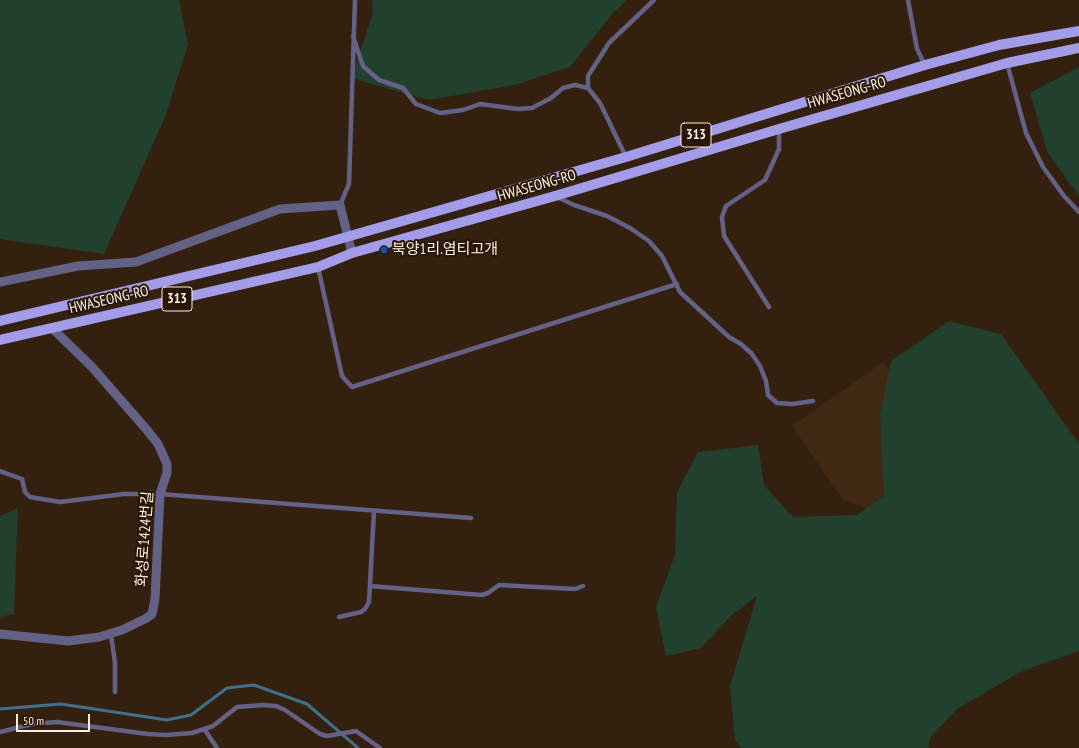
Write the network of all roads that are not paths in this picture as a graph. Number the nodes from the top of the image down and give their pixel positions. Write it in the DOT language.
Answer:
graph roads {
  1 [pos="355,0"];
  2 [pos="654,0"];
  3 [pos="908,0"];
  4 [pos="1079,31"];
  5 [pos="353,36"];
  6 [pos="1079,48"];
  7 [pos="1007,63"];
  8 [pos="925,65"];
  9 [pos="588,88"];
  10 [pos="779,129"];
  11 [pos="626,157"];
  12 [pos="555,196"];
  13 [pos="340,205"];
  14 [pos="1079,212"];
  15 [pos="348,236"];
  16 [pos="352,253"];
  17 [pos="318,267"];
  18 [pos="0,282"];
  19 [pos="676,284"];
  20 [pos="769,307"];
  21 [pos="0,321"];
  22 [pos="52,328"];
  23 [pos="0,340"];
  24 [pos="813,401"];
  25 [pos="0,471"];
  26 [pos="160,494"];
  27 [pos="374,511"];
  28 [pos="471,518"];
  29 [pos="370,586"];
  30 [pos="583,586"];
  31 [pos="339,617"];
  32 [pos="0,634"];
  33 [pos="111,634"];
  34 [pos="115,692"];
  35 [pos="205,730"];
  36 [pos="0,732"];
  37 [pos="217,748"];
  38 [pos="380,748"];
  1 -- 5 [label="lane"];
  2 -- 9 [label="lane"];
  3 -- 8 [label="lane"];
  4 -- 8 [label="main road, HWASEONG-RO / 313"];
  5 -- 9 [label="lane"];
  5 -- 13 [label="lane"];
  6 -- 7 [label="main road, HWASEONG-RO / 313"];
  7 -- 10 [label="main road, HWASEONG-RO / 313"];
  7 -- 14 [label="lane"];
  8 -- 11 [label="main road, HWASEONG-RO / 313"];
  9 -- 11 [label="lane"];
  10 -- 12 [label="main road, HWASEONG-RO / 313"];
  10 -- 20 [label="lane"];
  11 -- 15 [label="main road, HWASEONG-RO / 313"];
  12 -- 16 [label="main road, HWASEONG-RO / 313"];
  12 -- 19 [label="lane"];
  13 -- 15 [label="street"];
  13 -- 18 [label="street"];
  15 -- 16 [label="street"];
  15 -- 21 [label="main road, HWASEONG-RO / 313"];
  16 -- 17 [label="main road, HWASEONG-RO / 313"];
  17 -- 19 [label="lane"];
  17 -- 22 [label="main road, HWASEONG-RO / 313"];
  19 -- 24 [label="lane"];
  22 -- 23 [label="main road, HWASEONG-RO / 313"];
  22 -- 26 [label="street, 화성로1424번길"];
  25 -- 26 [label="lane"];
  26 -- 27 [label="lane"];
  26 -- 33 [label="street, 화성로1424번길"];
  27 -- 28 [label="lane"];
  27 -- 29 [label="lane"];
  29 -- 30 [label="lane"];
  29 -- 31 [label="lane"];
  32 -- 33 [label="street, 화성로1424번길"];
  33 -- 34 [label="lane"];
  35 -- 36 [label="lane"];
  35 -- 37 [label="lane"];
  35 -- 38 [label="lane"];
}
